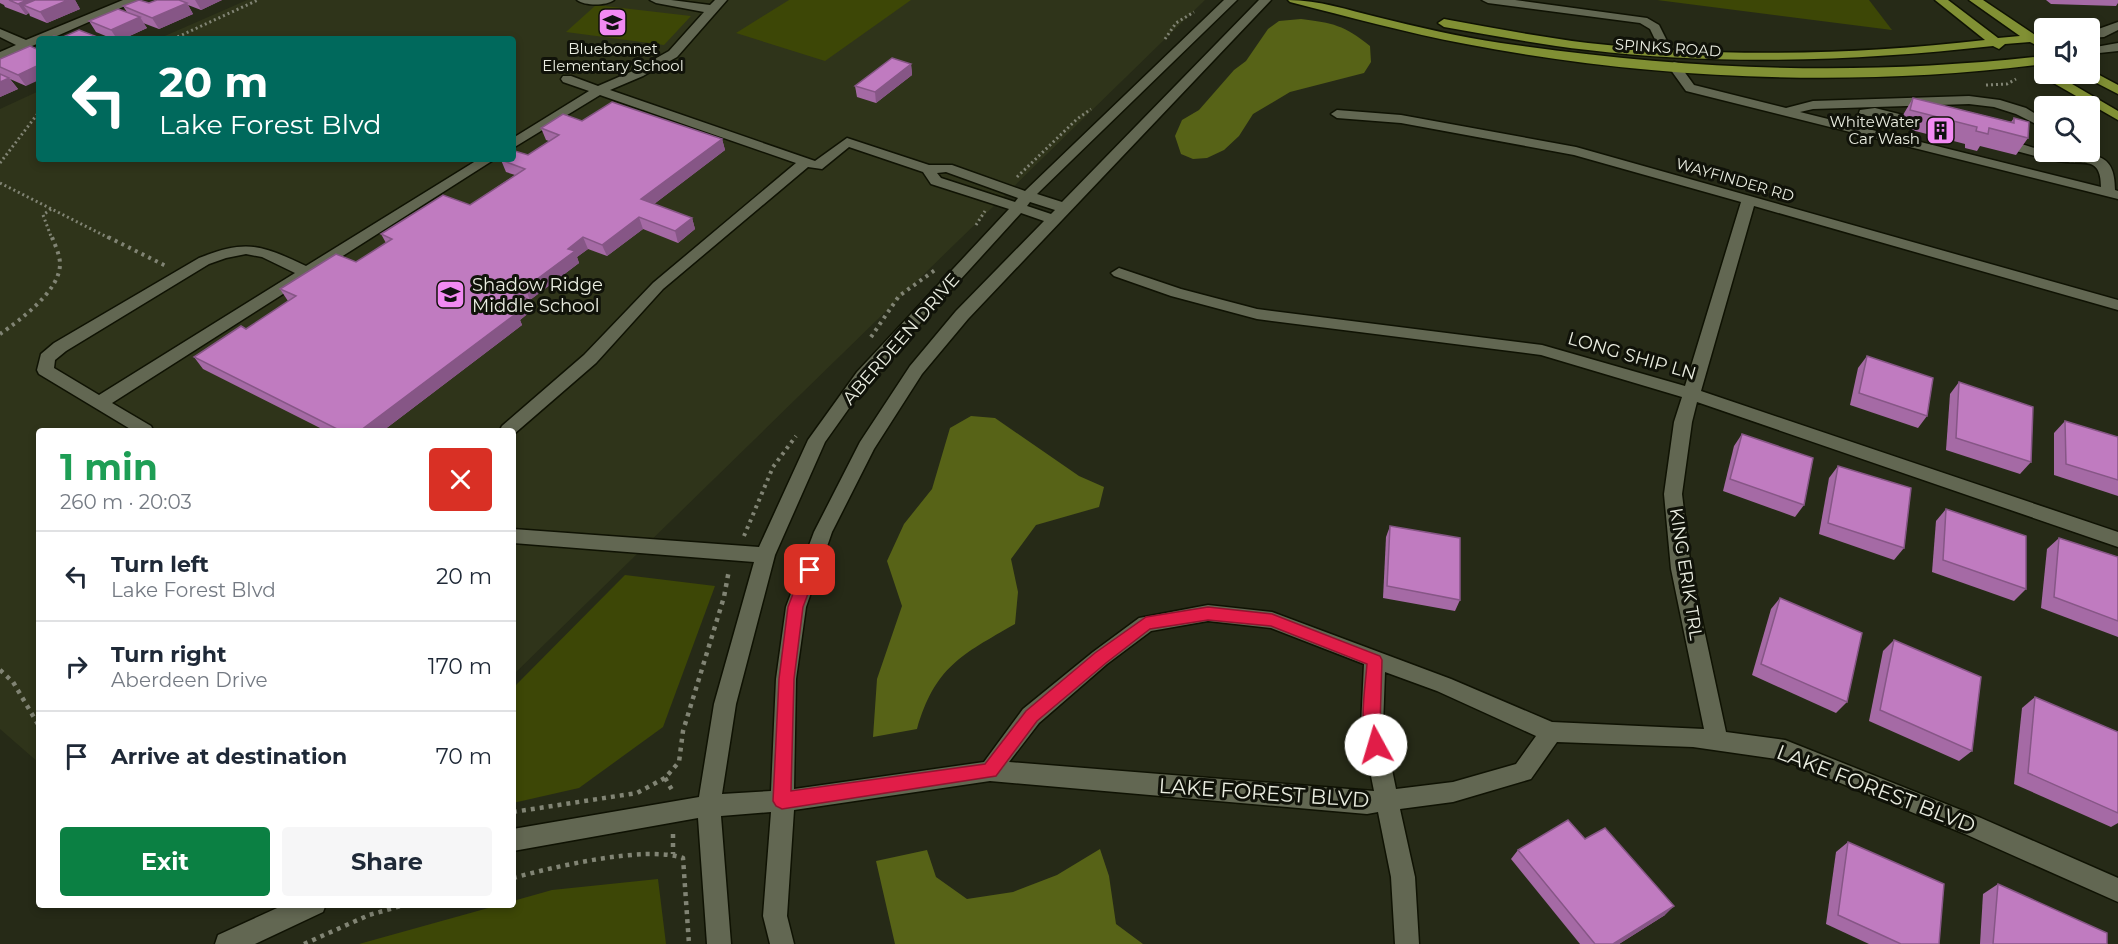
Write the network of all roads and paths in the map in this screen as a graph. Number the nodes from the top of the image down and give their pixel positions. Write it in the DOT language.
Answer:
graph roads {
  1 [pos="133,0"];
  2 [pos="258,0"];
  3 [pos="583,0"];
  4 [pos="608,0"];
  5 [pos="1231,0"];
  6 [pos="1265,0"];
  7 [pos="1294,0"];
  8 [pos="1488,0"];
  9 [pos="1941,0"];
  10 [pos="1975,0"];
  11 [pos="662,1"];
  12 [pos="1354,2"];
  13 [pos="717,4"];
  14 [pos="2118,26"];
  15 [pos="0,33"];
  16 [pos="2100,34"];
  17 [pos="46,36"];
  18 [pos="180,36"];
  19 [pos="2031,38"];
  20 [pos="2034,38"];
  21 [pos="36,40"];
  22 [pos="2034,40"];
  23 [pos="1994,42"];
  24 [pos="26,45"];
  25 [pos="2118,47"];
  26 [pos="2100,50"];
  27 [pos="1667,53"];
  28 [pos="0,56"];
  29 [pos="2034,61"];
  30 [pos="2028,62"];
  31 [pos="1674,66"];
  32 [pos="2034,66"];
  33 [pos="567,79"];
  34 [pos="2100,80"];
  35 [pos="2064,84"];
  36 [pos="598,90"];
  37 [pos="2118,90"];
  38 [pos="1786,111"];
  39 [pos="1337,114"];
  40 [pos="36,116"];
  41 [pos="2118,116"];
  42 [pos="2034,118"];
  43 [pos="1902,119"];
  44 [pos="1851,127"];
  45 [pos="516,142"];
  46 [pos="2017,147"];
  47 [pos="2034,151"];
  48 [pos="483,162"];
  49 [pos="806,162"];
  50 [pos="2098,162"];
  51 [pos="0,163"];
  52 [pos="0,183"];
  53 [pos="2113,194"];
  54 [pos="1748,201"];
  55 [pos="1022,202"];
  56 [pos="51,209"];
  57 [pos="1059,213"];
  58 [pos="307,273"];
  59 [pos="1119,273"];
  60 [pos="182,274"];
  61 [pos="2118,305"];
  62 [pos="0,334"];
  63 [pos="1691,394"];
  64 [pos="99,403"];
  65 [pos="142,428"];
  66 [pos="510,428"];
  67 [pos="516,536"];
  68 [pos="2118,540"];
  69 [pos="765,555"];
  70 [pos="1375,660"];
  71 [pos="0,670"];
  72 [pos="36,721"];
  73 [pos="1551,732"];
  74 [pos="1717,740"];
  75 [pos="990,771"];
  76 [pos="665,778"];
  77 [pos="1387,800"];
  78 [pos="782,801"];
  79 [pos="709,806"];
  80 [pos="516,812"];
  81 [pos="516,839"];
  82 [pos="516,877"];
  83 [pos="2118,890"];
  84 [pos="305,908"];
  85 [pos="394,908"];
  86 [pos="227,944"];
  87 [pos="304,944"];
  88 [pos="689,944"];
  89 [pos="719,944"];
  90 [pos="782,944"];
  91 [pos="1407,944"];
  1 -- 17 [label="street"];
  2 -- 18 [label="path"];
  3 -- 4 [label="street"];
  5 -- 55 [label="street, ABERDEEN DRIVE"];
  6 -- 57 [label="street, ABERDEEN DRIVE"];
  7 -- 31 [label="main road, SPINKS ROAD"];
  8 -- 27 [label="street"];
  9 -- 23 [label="main road"];
  10 -- 19 [label="main road"];
  11 -- 13 [label="street"];
  12 -- 27 [label="main road, SPINKS ROAD"];
  13 -- 36 [label="street"];
  14 -- 16 [label="street"];
  15 -- 24 [label="street"];
  19 -- 20 [label="street"];
  19 -- 22 [label="main road"];
  19 -- 23 [label="main road, SPINKS ROAD"];
  21 -- 24 [label="street"];
  23 -- 27 [label="main road, SPINKS ROAD"];
  23 -- 30 [label="main road"];
  24 -- 28 [label="street"];
  25 -- 26 [label="street"];
  27 -- 31 [label="main road"];
  29 -- 30 [label="main road, SPINKS ROAD"];
  30 -- 31 [label="main road, SPINKS ROAD"];
  30 -- 32 [label="main road"];
  31 -- 38 [label="street"];
  33 -- 36 [label="street"];
  34 -- 37 [label="main road"];
  35 -- 41 [label="main road"];
  36 -- 45 [label="street"];
  36 -- 49 [label="street"];
  38 -- 42 [label="street"];
  38 -- 44 [label="street"];
  39 -- 54 [label="street, WAYFINDER RD"];
  40 -- 51 [label="path"];
  43 -- 44 [label="street"];
  44 -- 53 [label="street"];
  46 -- 47 [label="street"];
  48 -- 58 [label="street"];
  49 -- 55 [label="street"];
  49 -- 66 [label="street"];
  50 -- 53 [label="street"];
  52 -- 56 [label="path"];
  54 -- 61 [label="street, WAYFINDER RD"];
  54 -- 63 [label="street, KING ERIK TRL"];
  55 -- 57 [label="street"];
  55 -- 69 [label="street, ABERDEEN DRIVE"];
  56 -- 60 [label="path"];
  56 -- 62 [label="path"];
  57 -- 78 [label="street, ABERDEEN DRIVE"];
  58 -- 60 [label="street"];
  58 -- 64 [label="street"];
  59 -- 63 [label="street, LONG SHIP LN"];
  60 -- 64 [label="street"];
  63 -- 68 [label="street, LONG SHIP LN"];
  63 -- 74 [label="street, KING ERIK TRL"];
  64 -- 65 [label="street"];
  67 -- 69 [label="street"];
  69 -- 79 [label="street, ABERDEEN DRIVE"];
  70 -- 73 [label="street, LAKE FOREST BLVD"];
  70 -- 75 [label="street, LAKE FOREST BLVD"];
  70 -- 77 [label="street"];
  71 -- 72 [label="path"];
  73 -- 74 [label="street, LAKE FOREST BLVD"];
  73 -- 77 [label="street, LAKE FOREST BLVD"];
  74 -- 83 [label="street, LAKE FOREST BLVD"];
  75 -- 77 [label="street, LAKE FOREST BLVD"];
  75 -- 78 [label="street, LAKE FOREST BLVD"];
  76 -- 80 [label="path"];
  77 -- 91 [label="street"];
  78 -- 79 [label="street, LAKE FOREST BLVD"];
  78 -- 90 [label="street, ABERDEEN DRIVE"];
  79 -- 81 [label="street, LAKE FOREST BLVD"];
  79 -- 89 [label="street, ABERDEEN DRIVE"];
  82 -- 88 [label="path"];
  84 -- 86 [label="street"];
  85 -- 87 [label="path"];
}
